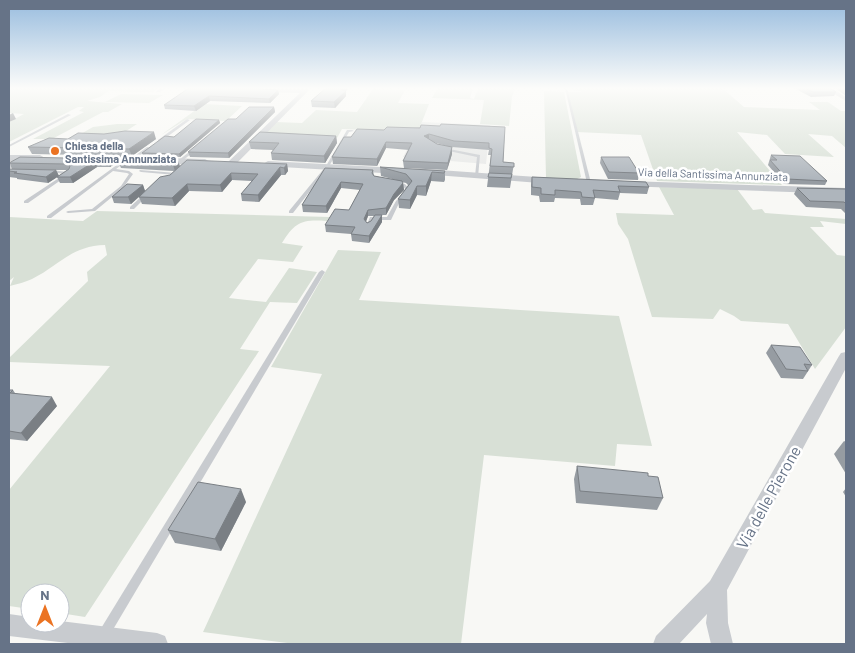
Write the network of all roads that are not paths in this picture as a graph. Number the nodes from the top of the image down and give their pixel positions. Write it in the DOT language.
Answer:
graph roads {
  1 [pos="62,118"];
  2 [pos="274,118"];
  3 [pos="573,118"];
  4 [pos="188,120"];
  5 [pos="352,131"];
  6 [pos="157,142"];
  7 [pos="200,144"];
  8 [pos="9,146"];
  9 [pos="149,148"];
  10 [pos="440,148"];
  11 [pos="9,158"];
  12 [pos="26,158"];
  13 [pos="46,158"];
  14 [pos="76,159"];
  15 [pos="130,159"];
  16 [pos="180,161"];
  17 [pos="191,161"];
  18 [pos="224,162"];
  19 [pos="327,167"];
  20 [pos="9,168"];
  21 [pos="113,170"];
  22 [pos="141,171"];
  23 [pos="9,172"];
  24 [pos="45,172"];
  25 [pos="17,173"];
  26 [pos="176,174"];
  27 [pos="477,176"];
  28 [pos="170,180"];
  29 [pos="560,181"];
  30 [pos="392,182"];
  31 [pos="588,183"];
  32 [pos="616,184"];
  33 [pos="152,190"];
  34 [pos="846,191"];
  35 [pos="26,202"];
  36 [pos="132,208"];
  37 [pos="68,212"];
  38 [pos="291,212"];
  39 [pos="49,217"];
  40 [pos="368,227"];
  41 [pos="322,272"];
  42 [pos="846,356"];
  43 [pos="717,588"];
  44 [pos="9,625"];
  45 [pos="102,637"];
  46 [pos="157,644"];
  47 [pos="664,644"];
  48 [pos="722,644"];
  1 -- 8 [label="lane"];
  2 -- 18 [label="street"];
  3 -- 31 [label="lane"];
  4 -- 6 [label="lane"];
  5 -- 19 [label="lane"];
  7 -- 16 [label="lane"];
  9 -- 15 [label="lane"];
  10 -- 27 [label="lane"];
  11 -- 12 [label="street"];
  12 -- 13 [label="street"];
  12 -- 20 [label="lane"];
  14 -- 15 [label="street"];
  15 -- 16 [label="street"];
  15 -- 21 [label="lane"];
  16 -- 17 [label="street"];
  17 -- 18 [label="street"];
  17 -- 26 [label="lane"];
  18 -- 19 [label="street"];
  19 -- 27 [label="street"];
  19 -- 38 [label="lane"];
  21 -- 37 [label="lane"];
  21 -- 39 [label="lane"];
  22 -- 26 [label="lane"];
  23 -- 25 [label="lane"];
  24 -- 35 [label="lane"];
  26 -- 28 [label="lane"];
  27 -- 29 [label="street"];
  30 -- 40 [label="lane"];
  32 -- 34 [label="street, Via della Santissima Annunziata"];
  33 -- 36 [label="lane"];
  41 -- 45 [label="lane"];
  42 -- 43 [label="street, Via delle Pierone"];
  43 -- 47 [label="street"];
  43 -- 48 [label="street, Via delle Pierone"];
  44 -- 45 [label="street"];
  45 -- 46 [label="street"];
}
